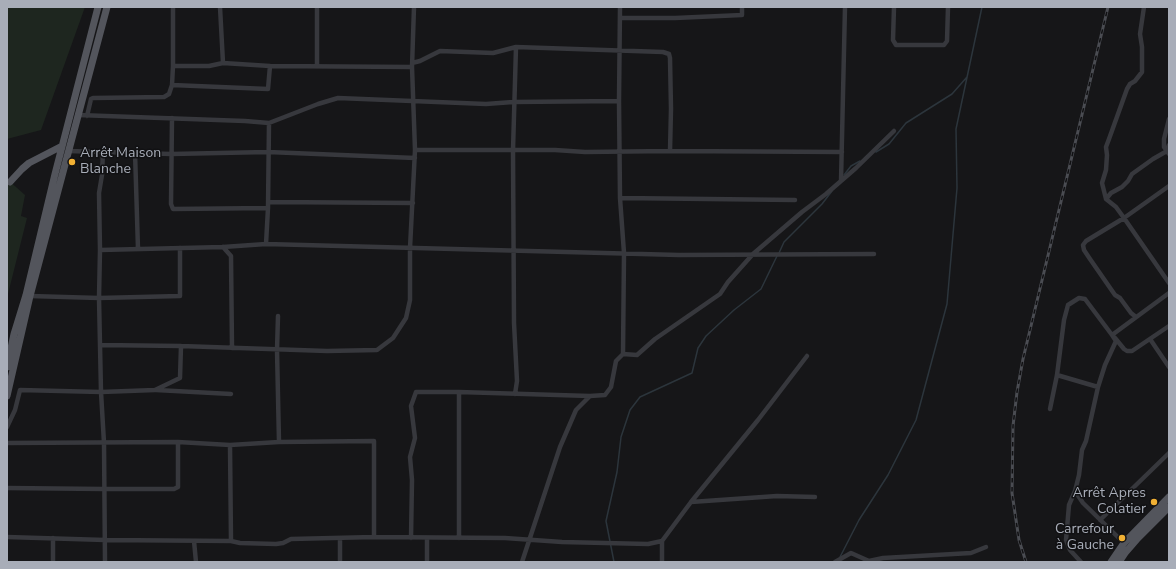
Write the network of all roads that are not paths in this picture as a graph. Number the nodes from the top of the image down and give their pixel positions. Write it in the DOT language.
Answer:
graph roads {
  1 [pos="98,7"];
  2 [pos="107,7"];
  3 [pos="173,7"];
  4 [pos="220,7"];
  5 [pos="317,7"];
  6 [pos="414,7"];
  7 [pos="620,7"];
  8 [pos="742,7"];
  9 [pos="845,7"];
  10 [pos="894,7"];
  11 [pos="948,7"];
  12 [pos="1144,7"];
  13 [pos="620,18"];
  14 [pos="516,47"];
  15 [pos="620,50"];
  16 [pos="223,63"];
  17 [pos="412,65"];
  18 [pos="173,66"];
  19 [pos="270,66"];
  20 [pos="317,66"];
  21 [pos="172,85"];
  22 [pos="413,102"];
  23 [pos="513,102"];
  24 [pos="619,102"];
  25 [pos="78,115"];
  26 [pos="87,116"];
  27 [pos="172,118"];
  28 [pos="1169,119"];
  29 [pos="268,123"];
  30 [pos="894,132"];
  31 [pos="1169,145"];
  32 [pos="65,149"];
  33 [pos="415,150"];
  34 [pos="513,150"];
  35 [pos="621,150"];
  36 [pos="670,150"];
  37 [pos="103,151"];
  38 [pos="135,152"];
  39 [pos="268,152"];
  40 [pos="842,152"];
  41 [pos="1168,153"];
  42 [pos="171,154"];
  43 [pos="415,158"];
  44 [pos="841,181"];
  45 [pos="8,183"];
  46 [pos="1169,186"];
  47 [pos="620,198"];
  48 [pos="1106,199"];
  49 [pos="795,200"];
  50 [pos="268,202"];
  51 [pos="413,203"];
  52 [pos="268,208"];
  53 [pos="1124,218"];
  54 [pos="266,244"];
  55 [pos="223,247"];
  56 [pos="180,248"];
  57 [pos="410,248"];
  58 [pos="138,249"];
  59 [pos="100,250"];
  60 [pos="513,251"];
  61 [pos="624,253"];
  62 [pos="753,254"];
  63 [pos="874,254"];
  64 [pos="1169,283"];
  65 [pos="1169,293"];
  66 [pos="30,296"];
  67 [pos="99,298"];
  68 [pos="278,316"];
  69 [pos="1136,317"];
  70 [pos="1169,326"];
  71 [pos="1113,335"];
  72 [pos="1150,339"];
  73 [pos="100,345"];
  74 [pos="181,346"];
  75 [pos="232,348"];
  76 [pos="277,350"];
  77 [pos="624,354"];
  78 [pos="807,356"];
  79 [pos="7,367"];
  80 [pos="1169,367"];
  81 [pos="1057,375"];
  82 [pos="1098,387"];
  83 [pos="155,390"];
  84 [pos="101,392"];
  85 [pos="459,392"];
  86 [pos="231,394"];
  87 [pos="515,394"];
  88 [pos="7,396"];
  89 [pos="590,396"];
  90 [pos="1050,409"];
  91 [pos="7,426"];
  92 [pos="178,442"];
  93 [pos="279,442"];
  94 [pos="7,443"];
  95 [pos="104,443"];
  96 [pos="230,445"];
  97 [pos="1169,453"];
  98 [pos="7,488"];
  99 [pos="104,490"];
  100 [pos="1075,491"];
  101 [pos="815,497"];
  102 [pos="1169,497"];
  103 [pos="691,502"];
  104 [pos="1169,507"];
  105 [pos="1100,520"];
  106 [pos="7,537"];
  107 [pos="374,537"];
  108 [pos="53,538"];
  109 [pos="411,538"];
  110 [pos="427,538"];
  111 [pos="459,538"];
  112 [pos="340,539"];
  113 [pos="105,540"];
  114 [pos="530,540"];
  115 [pos="194,541"];
  116 [pos="231,541"];
  117 [pos="662,541"];
  118 [pos="1127,545"];
  119 [pos="986,547"];
  120 [pos="53,562"];
  121 [pos="105,562"];
  122 [pos="196,562"];
  123 [pos="340,562"];
  124 [pos="427,562"];
  125 [pos="522,562"];
  126 [pos="662,562"];
  127 [pos="835,562"];
  128 [pos="1081,562"];
  129 [pos="1111,562"];
  130 [pos="1119,562"];
  1 -- 32 [label="main road"];
  2 -- 25 [label="main road"];
  3 -- 18 [label="street"];
  4 -- 16 [label="street"];
  5 -- 20 [label="street"];
  6 -- 17 [label="street"];
  7 -- 13 [label="street"];
  8 -- 13 [label="street"];
  9 -- 40 [label="street"];
  10 -- 11 [label="street"];
  12 -- 48 [label="street"];
  13 -- 15 [label="street"];
  14 -- 15 [label="street"];
  14 -- 17 [label="street"];
  14 -- 23 [label="street"];
  15 -- 24 [label="street"];
  15 -- 36 [label="street"];
  16 -- 18 [label="street"];
  16 -- 19 [label="street"];
  17 -- 20 [label="street"];
  17 -- 22 [label="street"];
  18 -- 21 [label="street"];
  19 -- 20 [label="street"];
  19 -- 21 [label="street"];
  21 -- 26 [label="street"];
  22 -- 23 [label="street"];
  22 -- 29 [label="street"];
  22 -- 33 [label="street"];
  23 -- 24 [label="street"];
  23 -- 34 [label="street"];
  24 -- 35 [label="street"];
  25 -- 26 [label="street"];
  25 -- 32 [label="main road"];
  26 -- 27 [label="street"];
  27 -- 29 [label="street"];
  27 -- 42 [label="street"];
  28 -- 41 [label="street"];
  29 -- 39 [label="street"];
  30 -- 44 [label="street"];
  31 -- 41 [label="street"];
  32 -- 37 [label="street"];
  32 -- 45 [label="main road"];
  32 -- 66 [label="main road"];
  32 -- 79 [label="main road"];
  33 -- 34 [label="street"];
  33 -- 43 [label="street"];
  34 -- 35 [label="street"];
  34 -- 60 [label="street"];
  35 -- 36 [label="street"];
  35 -- 47 [label="street"];
  36 -- 40 [label="street"];
  37 -- 38 [label="street"];
  37 -- 59 [label="street"];
  38 -- 42 [label="street"];
  38 -- 58 [label="street"];
  39 -- 42 [label="street"];
  39 -- 43 [label="street"];
  39 -- 50 [label="street"];
  40 -- 44 [label="street"];
  41 -- 48 [label="street"];
  42 -- 52 [label="street"];
  43 -- 51 [label="street"];
  44 -- 62 [label="street"];
  46 -- 53 [label="street"];
  47 -- 49 [label="street"];
  47 -- 61 [label="street"];
  48 -- 53 [label="street"];
  50 -- 51 [label="street"];
  50 -- 52 [label="street"];
  51 -- 57 [label="street"];
  52 -- 54 [label="street"];
  53 -- 64 [label="street"];
  53 -- 69 [label="street"];
  54 -- 55 [label="street"];
  54 -- 57 [label="street"];
  55 -- 56 [label="street"];
  55 -- 75 [label="street"];
  56 -- 58 [label="street"];
  56 -- 67 [label="street"];
  57 -- 60 [label="street"];
  57 -- 76 [label="street"];
  58 -- 59 [label="street"];
  59 -- 67 [label="street"];
  60 -- 61 [label="street"];
  60 -- 87 [label="street"];
  61 -- 62 [label="street"];
  61 -- 77 [label="street"];
  62 -- 63 [label="street"];
  62 -- 77 [label="street"];
  65 -- 69 [label="street"];
  66 -- 67 [label="street"];
  66 -- 88 [label="main road"];
  67 -- 73 [label="street"];
  68 -- 76 [label="street"];
  69 -- 71 [label="street"];
  70 -- 72 [label="street"];
  71 -- 72 [label="street"];
  71 -- 81 [label="street"];
  71 -- 82 [label="street"];
  72 -- 80 [label="street"];
  73 -- 74 [label="street"];
  73 -- 84 [label="street"];
  74 -- 75 [label="street"];
  74 -- 83 [label="street"];
  75 -- 76 [label="street"];
  76 -- 93 [label="street"];
  77 -- 89 [label="street"];
  78 -- 103 [label="street"];
  81 -- 82 [label="street"];
  81 -- 90 [label="street"];
  82 -- 100 [label="street"];
  83 -- 84 [label="street"];
  83 -- 86 [label="street"];
  84 -- 91 [label="street"];
  84 -- 95 [label="street"];
  85 -- 87 [label="street"];
  85 -- 109 [label="street"];
  85 -- 111 [label="street"];
  87 -- 89 [label="street"];
  89 -- 114 [label="street"];
  92 -- 95 [label="street"];
  92 -- 96 [label="street"];
  92 -- 99 [label="street"];
  93 -- 96 [label="street"];
  93 -- 107 [label="street"];
  94 -- 95 [label="street"];
  95 -- 99 [label="street"];
  96 -- 116 [label="street"];
  97 -- 105 [label="street"];
  98 -- 99 [label="street"];
  99 -- 113 [label="street"];
  100 -- 105 [label="street"];
  100 -- 128 [label="street"];
  101 -- 103 [label="street"];
  102 -- 118 [label="main road"];
  103 -- 117 [label="street"];
  104 -- 118 [label="main road"];
  105 -- 118 [label="street"];
  106 -- 108 [label="street"];
  107 -- 109 [label="street"];
  107 -- 112 [label="street"];
  108 -- 113 [label="street"];
  108 -- 120 [label="street"];
  109 -- 110 [label="street"];
  110 -- 111 [label="street"];
  110 -- 124 [label="street"];
  111 -- 114 [label="street"];
  112 -- 116 [label="street"];
  112 -- 123 [label="street"];
  113 -- 115 [label="street"];
  113 -- 121 [label="street"];
  114 -- 117 [label="street"];
  114 -- 125 [label="street"];
  115 -- 116 [label="street"];
  115 -- 122 [label="street"];
  117 -- 126 [label="street"];
  118 -- 129 [label="main road"];
  118 -- 130 [label="main road"];
  119 -- 127 [label="street"];
}
